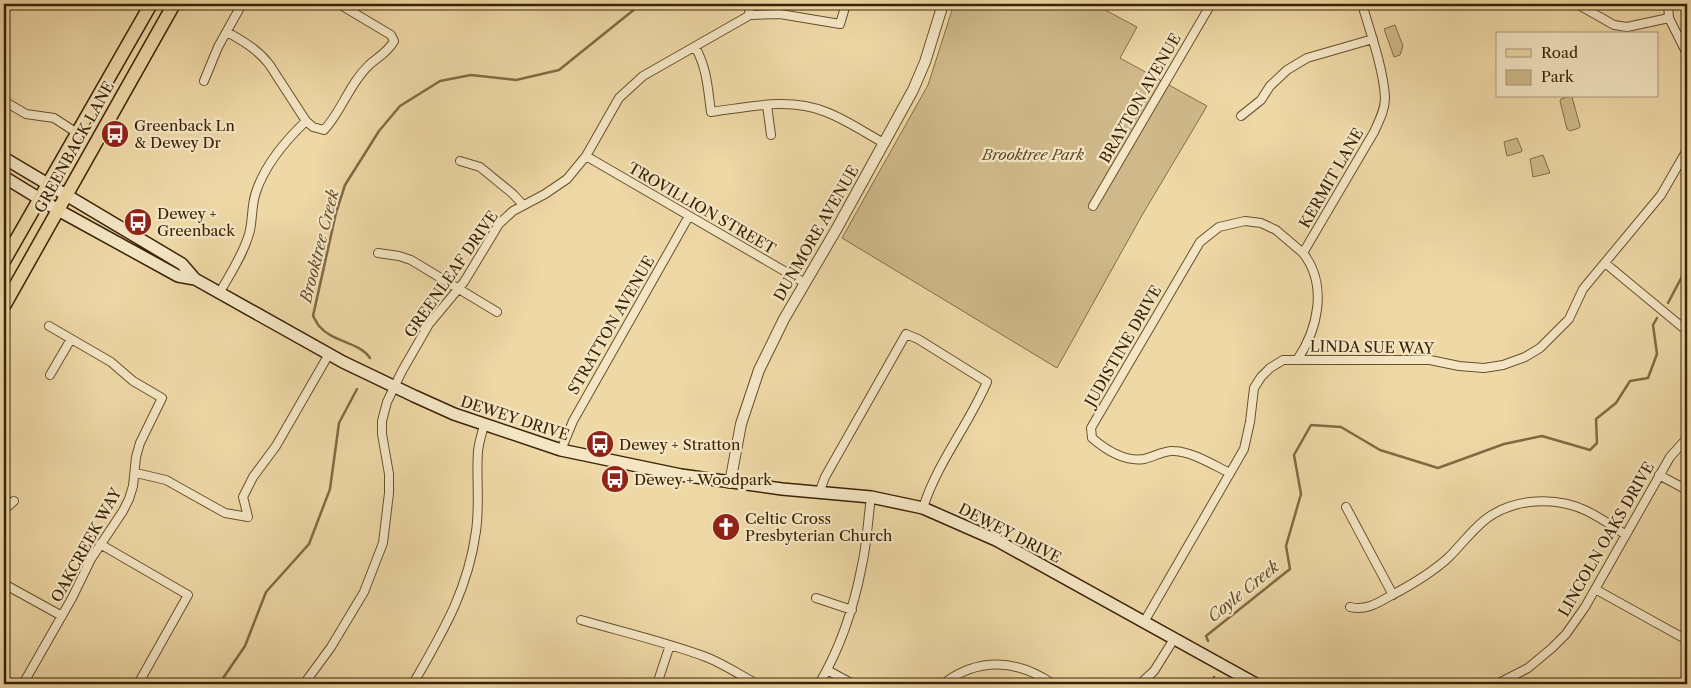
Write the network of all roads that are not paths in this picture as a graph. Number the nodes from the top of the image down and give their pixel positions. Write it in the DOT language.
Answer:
graph roads {
  1 [pos="151,4"];
  2 [pos="174,4"];
  3 [pos="242,4"];
  4 [pos="339,4"];
  5 [pos="748,4"];
  6 [pos="846,4"];
  7 [pos="943,4"];
  8 [pos="1211,4"];
  9 [pos="1362,4"];
  10 [pos="1577,4"];
  11 [pos="1668,4"];
  12 [pos="750,15"];
  13 [pos="1669,18"];
  14 [pos="226,32"];
  15 [pos="1373,39"];
  16 [pos="695,48"];
  17 [pos="1687,54"];
  18 [pos="204,81"];
  19 [pos="4,101"];
  20 [pos="767,104"];
  21 [pos="1241,116"];
  22 [pos="306,121"];
  23 [pos="77,133"];
  24 [pos="771,135"];
  25 [pos="884,143"];
  26 [pos="1687,150"];
  27 [pos="586,156"];
  28 [pos="4,158"];
  29 [pos="460,161"];
  30 [pos="4,177"];
  31 [pos="48,184"];
  32 [pos="66,195"];
  33 [pos="39,198"];
  34 [pos="523,205"];
  35 [pos="1093,206"];
  36 [pos="58,210"];
  37 [pos="689,216"];
  38 [pos="1304,253"];
  39 [pos="378,254"];
  40 [pos="4,262"];
  41 [pos="1605,263"];
  42 [pos="195,278"];
  43 [pos="805,283"];
  44 [pos="459,288"];
  45 [pos="220,292"];
  46 [pos="4,306"];
  47 [pos="497,312"];
  48 [pos="49,326"];
  49 [pos="1687,331"];
  50 [pos="71,339"];
  51 [pos="329,354"];
  52 [pos="1297,360"];
  53 [pos="50,375"];
  54 [pos="394,386"];
  55 [pos="484,425"];
  56 [pos="1687,438"];
  57 [pos="561,450"];
  58 [pos="136,473"];
  59 [pos="1230,474"];
  60 [pos="1659,475"];
  61 [pos="730,483"];
  62 [pos="1687,490"];
  63 [pos="819,492"];
  64 [pos="871,497"];
  65 [pos="14,501"];
  66 [pos="1346,507"];
  67 [pos="922,508"];
  68 [pos="4,510"];
  69 [pos="1626,535"];
  70 [pos="100,544"];
  71 [pos="4,584"];
  72 [pos="1595,589"];
  73 [pos="1393,595"];
  74 [pos="816,598"];
  75 [pos="1350,607"];
  76 [pos="852,610"];
  77 [pos="62,616"];
  78 [pos="581,620"];
  79 [pos="1144,622"];
  80 [pos="1174,639"];
  81 [pos="1687,640"];
  82 [pos="670,645"];
  83 [pos="827,670"];
  84 [pos="23,684"];
  85 [pos="138,684"];
  86 [pos="304,684"];
  87 [pos="412,684"];
  88 [pos="657,684"];
  89 [pos="756,684"];
  90 [pos="819,684"];
  91 [pos="853,684"];
  92 [pos="943,684"];
  93 [pos="1053,684"];
  94 [pos="1140,684"];
  95 [pos="1256,684"];
  96 [pos="1497,684"];
  1 -- 23 [label="main road, GREENBACK LANE"];
  2 -- 32 [label="main road, GREENBACK LANE"];
  3 -- 14 [label="street"];
  4 -- 22 [label="street"];
  5 -- 12 [label="street"];
  6 -- 12 [label="street, GREENLEAF DRIVE"];
  7 -- 25 [label="street, DUNMORE AVENUE"];
  8 -- 35 [label="street, BRAYTON AVENUE"];
  9 -- 15 [label="street, KERMIT LANE"];
  10 -- 13 [label="street"];
  11 -- 13 [label="street"];
  12 -- 16 [label="street, GREENLEAF DRIVE"];
  13 -- 17 [label="street"];
  14 -- 18 [label="street"];
  14 -- 22 [label="street"];
  15 -- 21 [label="street"];
  15 -- 38 [label="street, KERMIT LANE"];
  16 -- 20 [label="street"];
  16 -- 27 [label="street, GREENLEAF DRIVE"];
  19 -- 23 [label="street"];
  20 -- 24 [label="street"];
  20 -- 25 [label="street"];
  22 -- 45 [label="street"];
  23 -- 31 [label="main road, GREENBACK LANE"];
  25 -- 43 [label="street, DUNMORE AVENUE"];
  26 -- 41 [label="street, LINDA SUE WAY"];
  27 -- 34 [label="street, GREENLEAF DRIVE"];
  27 -- 37 [label="street, TROVILLION STREET"];
  28 -- 31 [label="main road, DEWEY DRIVE"];
  29 -- 34 [label="street"];
  30 -- 33 [label="main road"];
  31 -- 32 [label="main road, DEWEY DRIVE"];
  31 -- 33 [label="main road, GREENBACK LANE"];
  32 -- 36 [label="main road, GREENBACK LANE"];
  32 -- 42 [label="main road, DEWEY DRIVE"];
  33 -- 36 [label="main road"];
  33 -- 40 [label="main road, GREENBACK LANE"];
  34 -- 44 [label="street, GREENLEAF DRIVE"];
  36 -- 42 [label="main road"];
  36 -- 46 [label="main road, GREENBACK LANE"];
  37 -- 43 [label="street, TROVILLION STREET"];
  37 -- 57 [label="street, STRATTON AVENUE"];
  38 -- 52 [label="street"];
  38 -- 59 [label="street, JUDISTINE DRIVE"];
  39 -- 44 [label="street"];
  41 -- 49 [label="street"];
  41 -- 52 [label="street, LINDA SUE WAY"];
  42 -- 45 [label="main road, DEWEY DRIVE"];
  43 -- 61 [label="street, DUNMORE AVENUE"];
  44 -- 47 [label="street"];
  44 -- 54 [label="street, GREENLEAF DRIVE"];
  45 -- 51 [label="main road, DEWEY DRIVE"];
  48 -- 50 [label="street, OAKCREEK WAY"];
  50 -- 53 [label="street"];
  50 -- 58 [label="street, OAKCREEK WAY"];
  51 -- 54 [label="main road, DEWEY DRIVE"];
  51 -- 58 [label="street"];
  52 -- 59 [label="street, LINDA SUE WAY"];
  54 -- 55 [label="main road, DEWEY DRIVE"];
  54 -- 86 [label="street, GREENLEAF DRIVE"];
  55 -- 57 [label="main road, DEWEY DRIVE"];
  55 -- 87 [label="street"];
  56 -- 60 [label="street, LINCOLN OAKS DRIVE"];
  57 -- 61 [label="main road, DEWEY DRIVE"];
  58 -- 70 [label="street, OAKCREEK WAY"];
  59 -- 79 [label="street, LINDA SUE WAY"];
  60 -- 62 [label="street"];
  60 -- 69 [label="street, LINCOLN OAKS DRIVE"];
  61 -- 63 [label="main road, DEWEY DRIVE"];
  63 -- 64 [label="main road, DEWEY DRIVE"];
  63 -- 67 [label="street"];
  64 -- 67 [label="main road, DEWEY DRIVE"];
  64 -- 76 [label="street"];
  65 -- 68 [label="street"];
  66 -- 73 [label="street"];
  67 -- 79 [label="main road, DEWEY DRIVE"];
  69 -- 72 [label="street, LINCOLN OAKS DRIVE"];
  69 -- 73 [label="street"];
  70 -- 77 [label="street, OAKCREEK WAY"];
  70 -- 85 [label="street"];
  71 -- 77 [label="street"];
  72 -- 81 [label="street"];
  72 -- 96 [label="street, LINCOLN OAKS DRIVE"];
  73 -- 75 [label="street"];
  74 -- 76 [label="street"];
  76 -- 83 [label="street"];
  77 -- 84 [label="street, OAKCREEK WAY"];
  78 -- 82 [label="street"];
  79 -- 80 [label="main road, DEWEY DRIVE"];
  80 -- 94 [label="street"];
  80 -- 95 [label="main road, DEWEY DRIVE"];
  82 -- 88 [label="street"];
  82 -- 89 [label="street"];
  83 -- 90 [label="street"];
  83 -- 91 [label="street"];
  92 -- 93 [label="street"];
}
